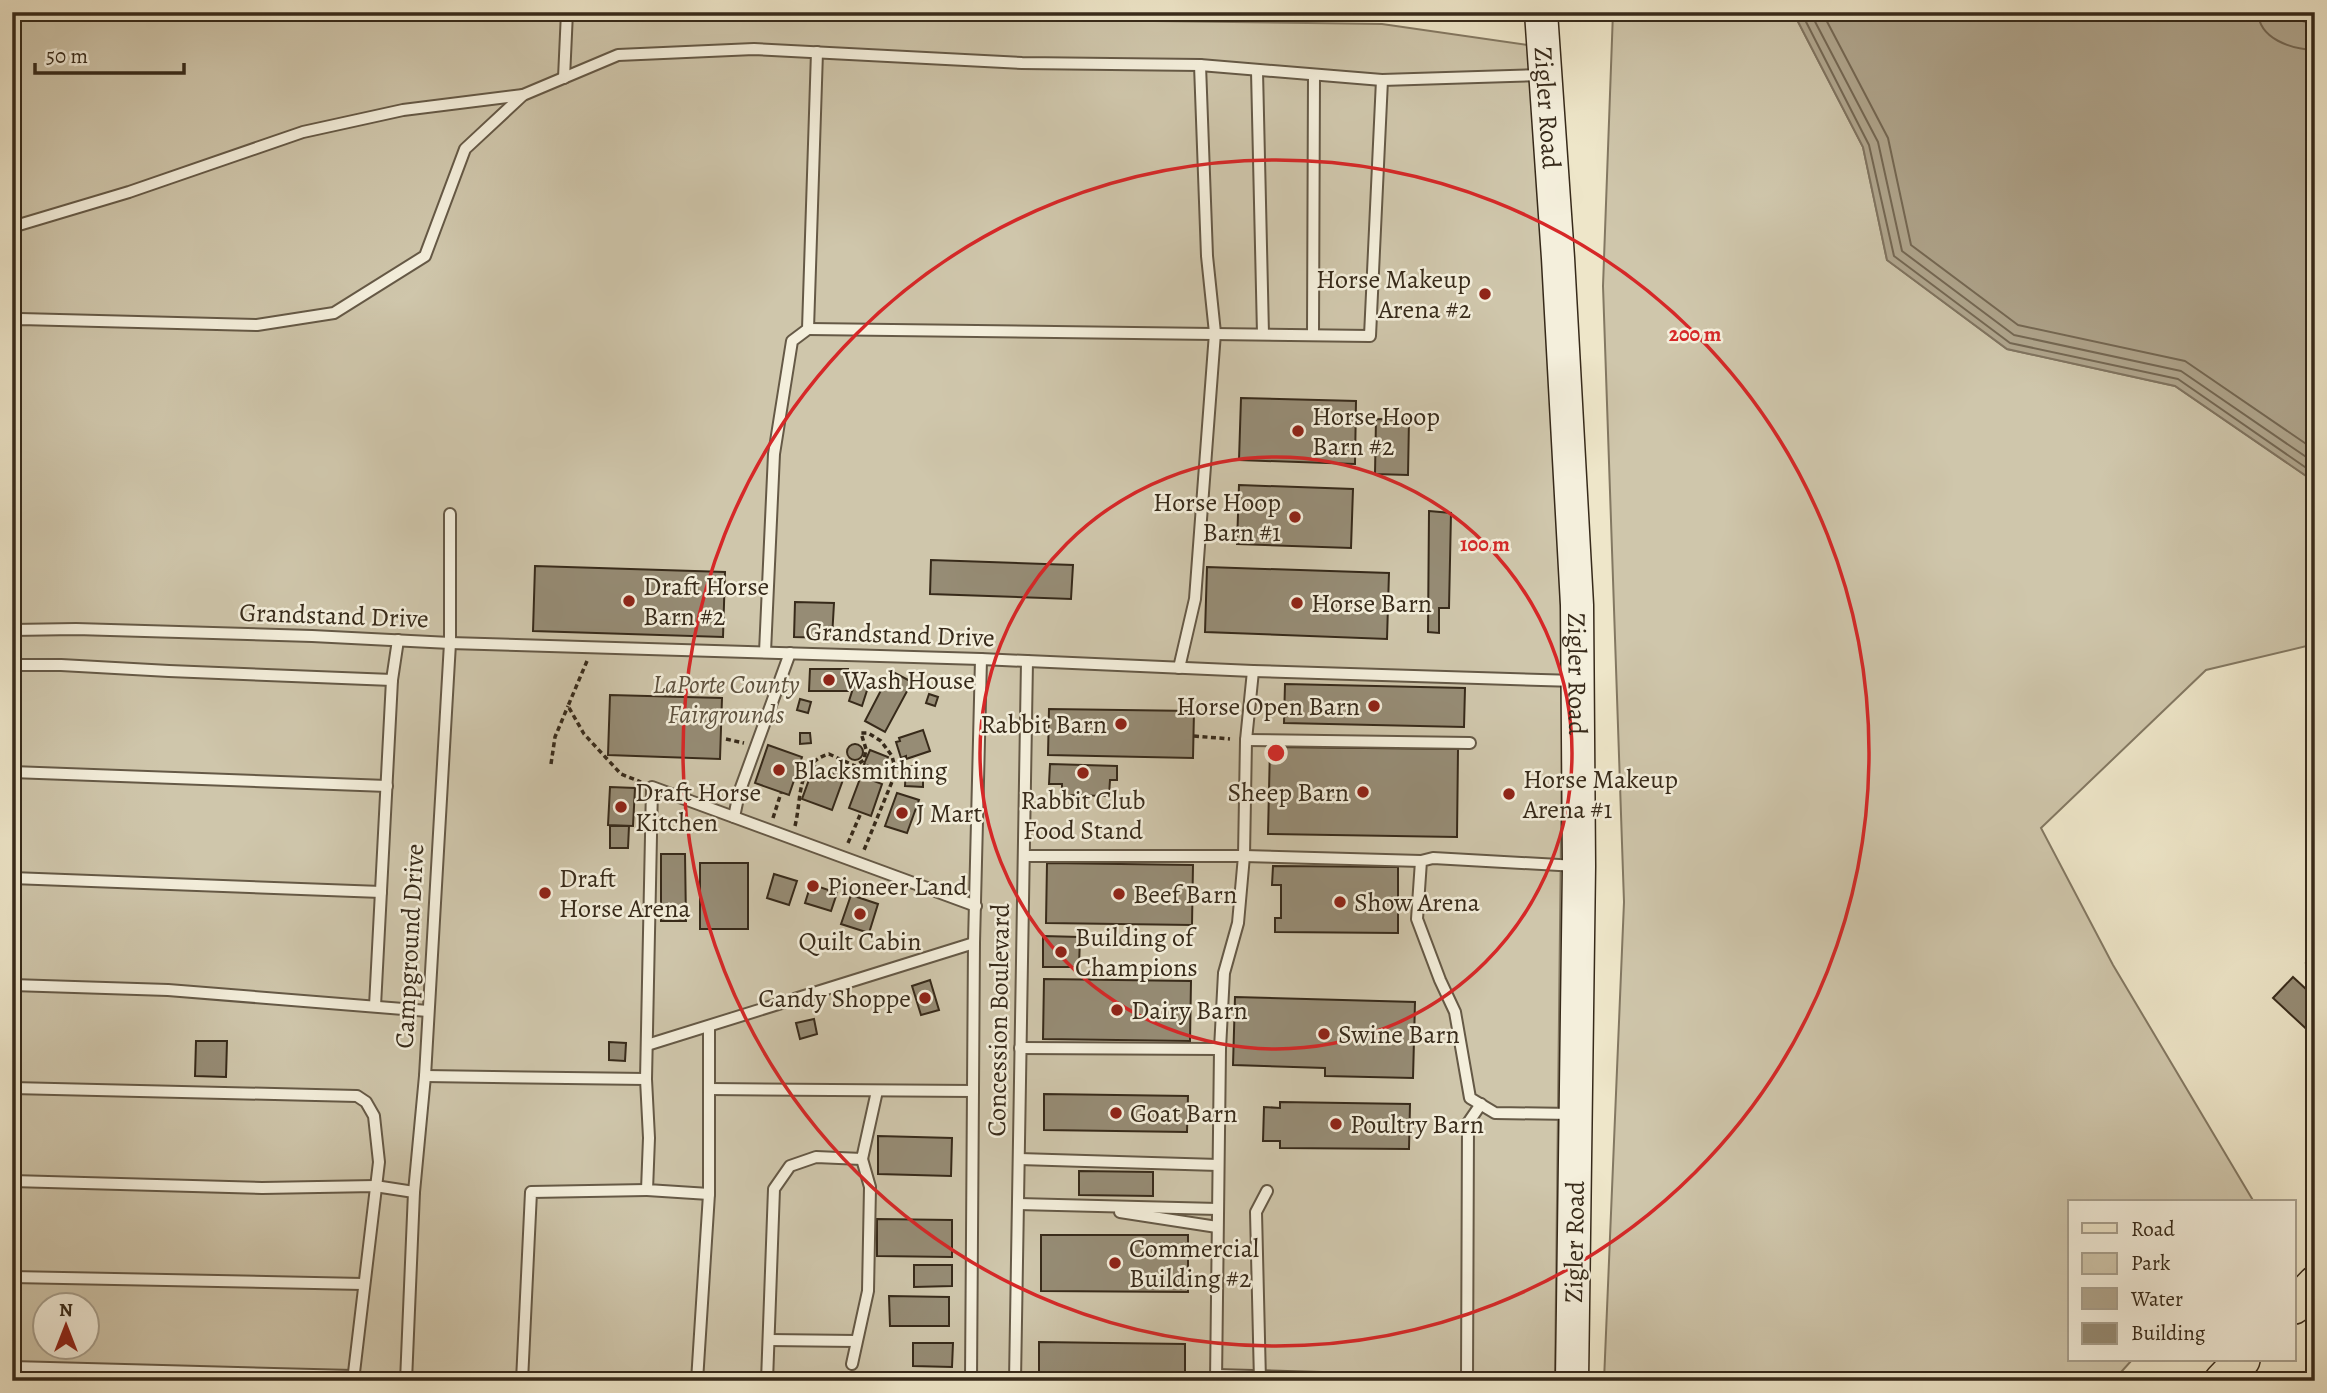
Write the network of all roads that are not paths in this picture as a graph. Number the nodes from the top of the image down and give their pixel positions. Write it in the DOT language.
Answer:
graph roads {
  1 [pos="567,12"];
  2 [pos="1541,12"];
  3 [pos="817,52"];
  4 [pos="1200,65"];
  5 [pos="1257,71"];
  6 [pos="1314,75"];
  7 [pos="1544,75"];
  8 [pos="564,78"];
  9 [pos="1382,80"];
  10 [pos="523,95"];
  11 [pos="12,227"];
  12 [pos="12,325"];
  13 [pos="808,329"];
  14 [pos="1215,333"];
  15 [pos="1263,334"];
  16 [pos="1313,335"];
  17 [pos="450,514"];
  18 [pos="12,630"];
  19 [pos="398,640"];
  20 [pos="450,643"];
  21 [pos="765,652"];
  22 [pos="790,653"];
  23 [pos="981,659"];
  24 [pos="1027,661"];
  25 [pos="12,665"];
  26 [pos="1178,667"];
  27 [pos="1253,671"];
  28 [pos="392,680"];
  29 [pos="1576,681"];
  30 [pos="1247,740"];
  31 [pos="1470,743"];
  32 [pos="12,772"];
  33 [pos="387,786"];
  34 [pos="734,817"];
  35 [pos="1024,856"];
  36 [pos="1244,856"];
  37 [pos="1421,861"];
  38 [pos="1579,866"];
  39 [pos="12,878"];
  40 [pos="381,892"];
  41 [pos="976,906"];
  42 [pos="974,943"];
  43 [pos="12,985"];
  44 [pos="375,1006"];
  45 [pos="428,1011"];
  46 [pos="709,1027"];
  47 [pos="647,1045"];
  48 [pos="1020,1048"];
  49 [pos="1220,1049"];
  50 [pos="425,1076"];
  51 [pos="646,1079"];
  52 [pos="12,1088"];
  53 [pos="709,1089"];
  54 [pos="877,1091"];
  55 [pos="973,1091"];
  56 [pos="1481,1104"];
  57 [pos="1575,1114"];
  58 [pos="862,1159"];
  59 [pos="1019,1159"];
  60 [pos="1218,1165"];
  61 [pos="12,1181"];
  62 [pos="375,1186"];
  63 [pos="648,1190"];
  64 [pos="1266,1191"];
  65 [pos="414,1192"];
  66 [pos="709,1194"];
  67 [pos="1018,1204"];
  68 [pos="1079,1206"];
  69 [pos="1218,1209"];
  70 [pos="1217,1227"];
  71 [pos="12,1277"];
  72 [pos="363,1284"];
  73 [pos="2315,1284"];
  74 [pos="2296,1304"];
  75 [pos="769,1340"];
  76 [pos="856,1341"];
  77 [pos="2240,1362"];
  78 [pos="852,1364"];
  79 [pos="12,1367"];
  80 [pos="1216,1378"];
  81 [pos="353,1379"];
  82 [pos="1260,1379"];
  83 [pos="406,1381"];
  84 [pos="522,1381"];
  85 [pos="697,1381"];
  86 [pos="767,1381"];
  87 [pos="971,1381"];
  88 [pos="1015,1381"];
  89 [pos="1427,1381"];
  90 [pos="1467,1381"];
  91 [pos="1572,1381"];
  92 [pos="2222,1381"];
  1 -- 8 [label="lane"];
  2 -- 7 [label="street, Zigler Road"];
  3 -- 4 [label="lane"];
  3 -- 8 [label="lane"];
  3 -- 13 [label="lane"];
  4 -- 5 [label="lane"];
  4 -- 14 [label="lane"];
  5 -- 6 [label="lane"];
  5 -- 15 [label="lane"];
  6 -- 9 [label="lane"];
  6 -- 16 [label="lane"];
  7 -- 9 [label="lane"];
  7 -- 29 [label="street, Zigler Road"];
  8 -- 10 [label="lane"];
  9 -- 16 [label="lane"];
  10 -- 11 [label="lane"];
  10 -- 12 [label="lane"];
  13 -- 14 [label="lane"];
  13 -- 21 [label="lane"];
  14 -- 15 [label="lane"];
  14 -- 26 [label="lane"];
  15 -- 16 [label="lane"];
  17 -- 20 [label="lane, Campground Drive"];
  18 -- 19 [label="lane, Grandstand Drive"];
  19 -- 20 [label="lane, Grandstand Drive"];
  19 -- 28 [label="lane"];
  20 -- 21 [label="lane, Grandstand Drive"];
  20 -- 45 [label="lane, Campground Drive"];
  21 -- 22 [label="lane, Grandstand Drive"];
  22 -- 23 [label="lane, Grandstand Drive"];
  22 -- 34 [label="lane"];
  23 -- 24 [label="lane, Grandstand Drive"];
  23 -- 41 [label="lane"];
  24 -- 26 [label="lane, Grandstand Drive"];
  24 -- 35 [label="lane, Concession Boulevard"];
  25 -- 28 [label="lane"];
  26 -- 27 [label="lane, Grandstand Drive"];
  27 -- 29 [label="lane, Grandstand Drive"];
  27 -- 30 [label="lane"];
  28 -- 33 [label="lane"];
  29 -- 38 [label="street, Zigler Road"];
  30 -- 31 [label="lane"];
  30 -- 36 [label="lane"];
  32 -- 33 [label="lane"];
  33 -- 40 [label="lane"];
  34 -- 41 [label="lane"];
  34 -- 47 [label="lane"];
  35 -- 36 [label="lane"];
  35 -- 48 [label="lane, Concession Boulevard"];
  36 -- 37 [label="lane"];
  36 -- 49 [label="lane"];
  37 -- 38 [label="lane"];
  37 -- 56 [label="lane"];
  38 -- 57 [label="street, Zigler Road"];
  39 -- 40 [label="lane"];
  40 -- 44 [label="lane"];
  41 -- 42 [label="lane"];
  42 -- 46 [label="lane"];
  42 -- 55 [label="lane"];
  43 -- 44 [label="lane"];
  44 -- 45 [label="lane"];
  45 -- 50 [label="lane, Campground Drive"];
  46 -- 47 [label="lane"];
  46 -- 53 [label="lane"];
  47 -- 51 [label="lane"];
  48 -- 49 [label="lane"];
  48 -- 59 [label="lane, Concession Boulevard"];
  49 -- 60 [label="lane"];
  50 -- 51 [label="lane"];
  50 -- 65 [label="lane, Campground Drive"];
  51 -- 63 [label="lane"];
  52 -- 62 [label="lane"];
  53 -- 54 [label="lane"];
  53 -- 66 [label="lane"];
  54 -- 55 [label="lane"];
  54 -- 58 [label="lane"];
  55 -- 87 [label="lane"];
  56 -- 57 [label="lane"];
  56 -- 90 [label="lane"];
  57 -- 91 [label="street, Zigler Road"];
  58 -- 75 [label="lane"];
  58 -- 76 [label="lane"];
  59 -- 60 [label="lane"];
  59 -- 67 [label="lane, Concession Boulevard"];
  60 -- 69 [label="lane"];
  61 -- 62 [label="lane"];
  62 -- 65 [label="lane"];
  62 -- 72 [label="lane"];
  63 -- 66 [label="lane"];
  63 -- 84 [label="lane"];
  64 -- 82 [label="lane"];
  65 -- 83 [label="lane, Campground Drive"];
  66 -- 85 [label="lane"];
  67 -- 68 [label="lane"];
  67 -- 88 [label="lane, Concession Boulevard"];
  68 -- 69 [label="lane"];
  68 -- 70 [label="lane"];
  69 -- 70 [label="lane"];
  70 -- 80 [label="lane"];
  71 -- 72 [label="lane"];
  72 -- 81 [label="lane"];
  73 -- 74 [label="main road"];
  75 -- 76 [label="lane"];
  75 -- 86 [label="lane"];
  76 -- 78 [label="lane"];
  77 -- 92 [label="main road"];
  79 -- 81 [label="lane"];
  80 -- 82 [label="lane"];
  82 -- 89 [label="lane"];
}
